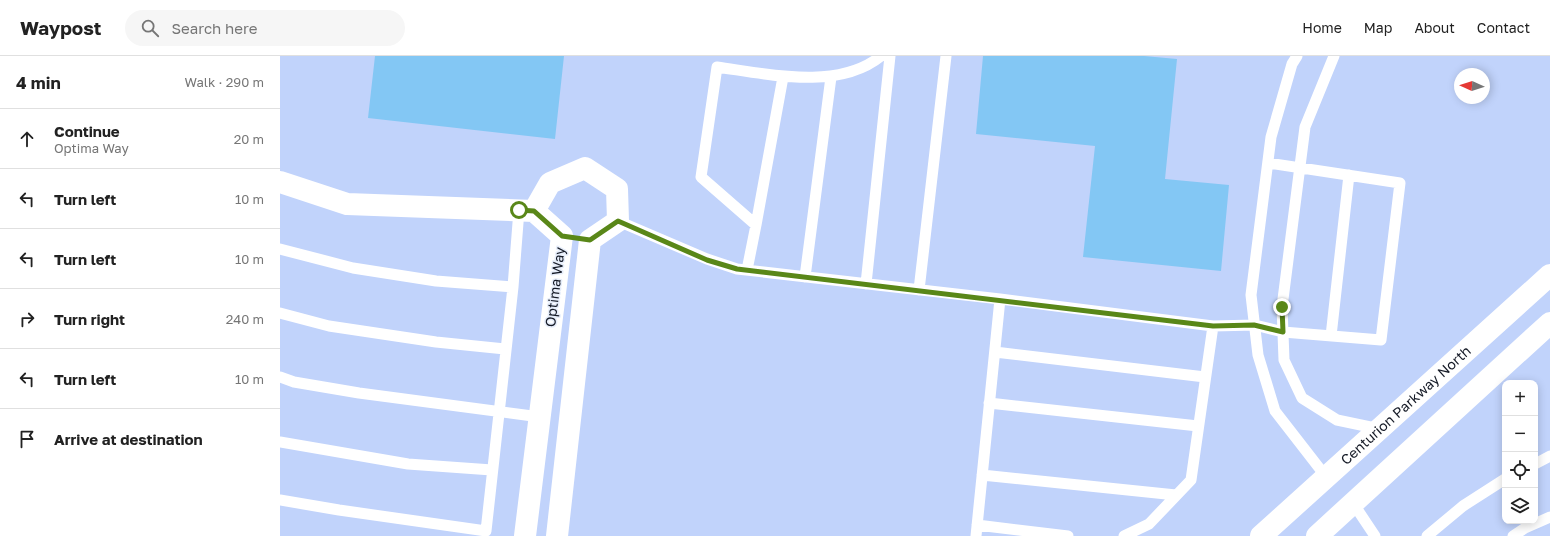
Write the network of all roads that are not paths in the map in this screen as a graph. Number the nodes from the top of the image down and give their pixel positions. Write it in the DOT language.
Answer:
graph roads {
  1 [pos="881,56"];
  2 [pos="890,56"];
  3 [pos="946,56"];
  4 [pos="1297,56"];
  5 [pos="1334,56"];
  6 [pos="782,77"];
  7 [pos="831,77"];
  8 [pos="1268,163"];
  9 [pos="1300,167"];
  10 [pos="1349,174"];
  11 [pos="280,182"];
  12 [pos="526,210"];
  13 [pos="618,221"];
  14 [pos="756,225"];
  15 [pos="562,236"];
  16 [pos="590,240"];
  17 [pos="280,249"];
  18 [pos="747,270"];
  19 [pos="1550,275"];
  20 [pos="805,277"];
  21 [pos="866,284"];
  22 [pos="513,287"];
  23 [pos="919,290"];
  24 [pos="1000,299"];
  25 [pos="280,313"];
  26 [pos="1550,323"];
  27 [pos="1254,325"];
  28 [pos="1213,326"];
  29 [pos="1283,332"];
  30 [pos="1331,336"];
  31 [pos="505,349"];
  32 [pos="995,352"];
  33 [pos="280,377"];
  34 [pos="1206,377"];
  35 [pos="989,403"];
  36 [pos="498,412"];
  37 [pos="540,417"];
  38 [pos="1198,426"];
  39 [pos="1381,429"];
  40 [pos="280,442"];
  41 [pos="1550,456"];
  42 [pos="1538,462"];
  43 [pos="492,470"];
  44 [pos="982,475"];
  45 [pos="1327,478"];
  46 [pos="1502,481"];
  47 [pos="1176,495"];
  48 [pos="280,500"];
  49 [pos="1353,503"];
  50 [pos="1550,517"];
  51 [pos="977,525"];
  52 [pos="486,533"];
  53 [pos="525,536"];
  54 [pos="557,536"];
  55 [pos="976,536"];
  56 [pos="1068,536"];
  57 [pos="1124,536"];
  58 [pos="1261,536"];
  59 [pos="1317,536"];
  60 [pos="1375,536"];
  61 [pos="1427,536"];
  62 [pos="1513,536"];
  1 -- 7 [label="lane"];
  2 -- 21 [label="lane"];
  3 -- 23 [label="lane"];
  4 -- 8 [label="lane"];
  5 -- 9 [label="lane"];
  6 -- 7 [label="lane"];
  6 -- 14 [label="lane"];
  6 -- 14 [label="lane"];
  7 -- 20 [label="lane"];
  8 -- 9 [label="lane"];
  8 -- 27 [label="lane"];
  9 -- 10 [label="lane"];
  9 -- 29 [label="lane"];
  10 -- 30 [label="lane"];
  10 -- 30 [label="lane"];
  11 -- 12 [label="street"];
  12 -- 13 [label="street"];
  12 -- 15 [label="street, Optima Way"];
  12 -- 22 [label="lane"];
  13 -- 16 [label="street"];
  13 -- 18 [label="lane"];
  14 -- 18 [label="lane"];
  15 -- 16 [label="street"];
  15 -- 37 [label="street, Optima Way"];
  16 -- 54 [label="street"];
  17 -- 22 [label="lane"];
  18 -- 20 [label="lane"];
  19 -- 39 [label="street, Centurion Parkway North"];
  20 -- 21 [label="lane"];
  21 -- 23 [label="lane"];
  22 -- 31 [label="lane"];
  23 -- 24 [label="lane"];
  24 -- 28 [label="lane"];
  24 -- 32 [label="lane"];
  25 -- 31 [label="lane"];
  26 -- 49 [label="street"];
  27 -- 28 [label="lane"];
  27 -- 29 [label="lane"];
  27 -- 45 [label="lane"];
  28 -- 34 [label="lane"];
  29 -- 30 [label="lane"];
  29 -- 39 [label="lane"];
  31 -- 36 [label="lane"];
  32 -- 34 [label="lane"];
  32 -- 35 [label="lane"];
  33 -- 36 [label="lane"];
  34 -- 38 [label="lane"];
  35 -- 38 [label="lane"];
  35 -- 44 [label="lane"];
  36 -- 37 [label="lane"];
  36 -- 43 [label="lane"];
  37 -- 53 [label="street, Optima Way"];
  38 -- 47 [label="lane"];
  39 -- 45 [label="street, Centurion Parkway North"];
  40 -- 43 [label="lane"];
  41 -- 42 [label="lane"];
  43 -- 52 [label="lane"];
  44 -- 47 [label="lane"];
  44 -- 51 [label="lane"];
  45 -- 58 [label="street, Centurion Parkway North"];
  46 -- 61 [label="lane"];
  47 -- 57 [label="lane"];
  48 -- 52 [label="lane"];
  49 -- 59 [label="street"];
  49 -- 60 [label="lane"];
  50 -- 62 [label="lane"];
  51 -- 55 [label="lane"];
  51 -- 56 [label="lane"];
}
